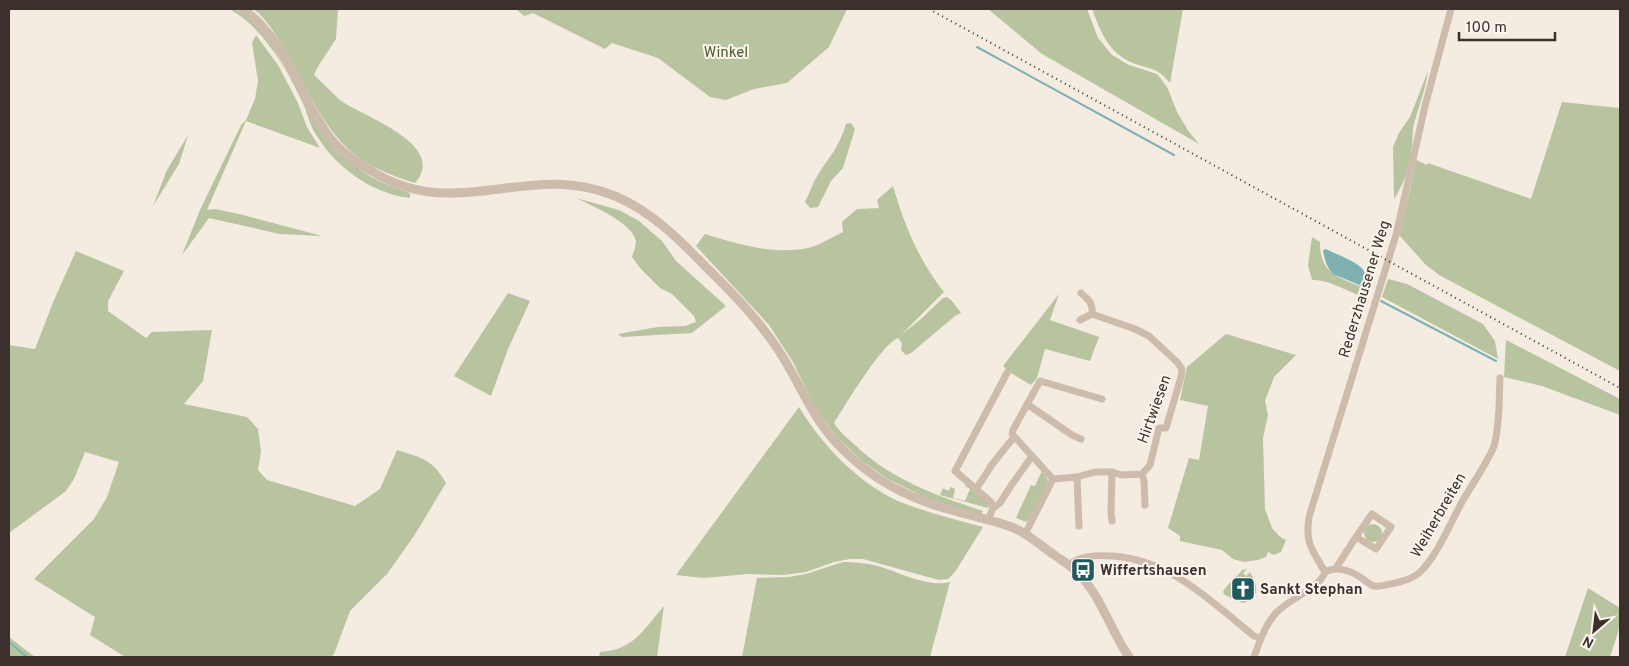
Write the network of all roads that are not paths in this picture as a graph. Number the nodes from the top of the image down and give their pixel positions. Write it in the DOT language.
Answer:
graph roads {
  1 [pos="243,9"];
  2 [pos="1451,9"];
  3 [pos="1081,293"];
  4 [pos="1092,314"];
  5 [pos="1080,320"];
  6 [pos="1007,373"];
  7 [pos="1500,378"];
  8 [pos="1102,399"];
  9 [pos="1027,404"];
  10 [pos="1014,437"];
  11 [pos="1081,439"];
  12 [pos="1032,456"];
  13 [pos="1112,472"];
  14 [pos="1142,474"];
  15 [pos="1077,477"];
  16 [pos="1053,480"];
  17 [pos="976,489"];
  18 [pos="1145,505"];
  19 [pos="993,508"];
  20 [pos="988,520"];
  21 [pos="1112,521"];
  22 [pos="1078,526"];
  23 [pos="1025,534"];
  24 [pos="1356,537"];
  25 [pos="1068,565"];
  26 [pos="1336,568"];
  27 [pos="1324,572"];
  28 [pos="1260,638"];
  29 [pos="1129,657"];
  30 [pos="1254,657"];
  1 -- 20 [label="street"];
  2 -- 27 [label="street, Rederzhausener Weg"];
  3 -- 4 [label="street"];
  4 -- 5 [label="street"];
  4 -- 14 [label="street, Hirtwiesen"];
  6 -- 17 [label="street"];
  7 -- 26 [label="street, Weiherbreiten"];
  8 -- 9 [label="street"];
  9 -- 10 [label="street"];
  9 -- 11 [label="street"];
  10 -- 12 [label="street"];
  10 -- 17 [label="street"];
  12 -- 16 [label="street"];
  12 -- 19 [label="street"];
  13 -- 14 [label="street"];
  13 -- 15 [label="street"];
  13 -- 21 [label="street"];
  14 -- 18 [label="street"];
  15 -- 16 [label="street"];
  15 -- 22 [label="street"];
  16 -- 23 [label="street"];
  17 -- 19 [label="street"];
  19 -- 20 [label="street"];
  20 -- 23 [label="street"];
  23 -- 25 [label="street"];
  24 -- 24 [label="street"];
  24 -- 26 [label="street"];
  25 -- 28 [label="street"];
  25 -- 29 [label="street"];
  26 -- 27 [label="street"];
  27 -- 28 [label="street"];
  28 -- 30 [label="street"];
}
